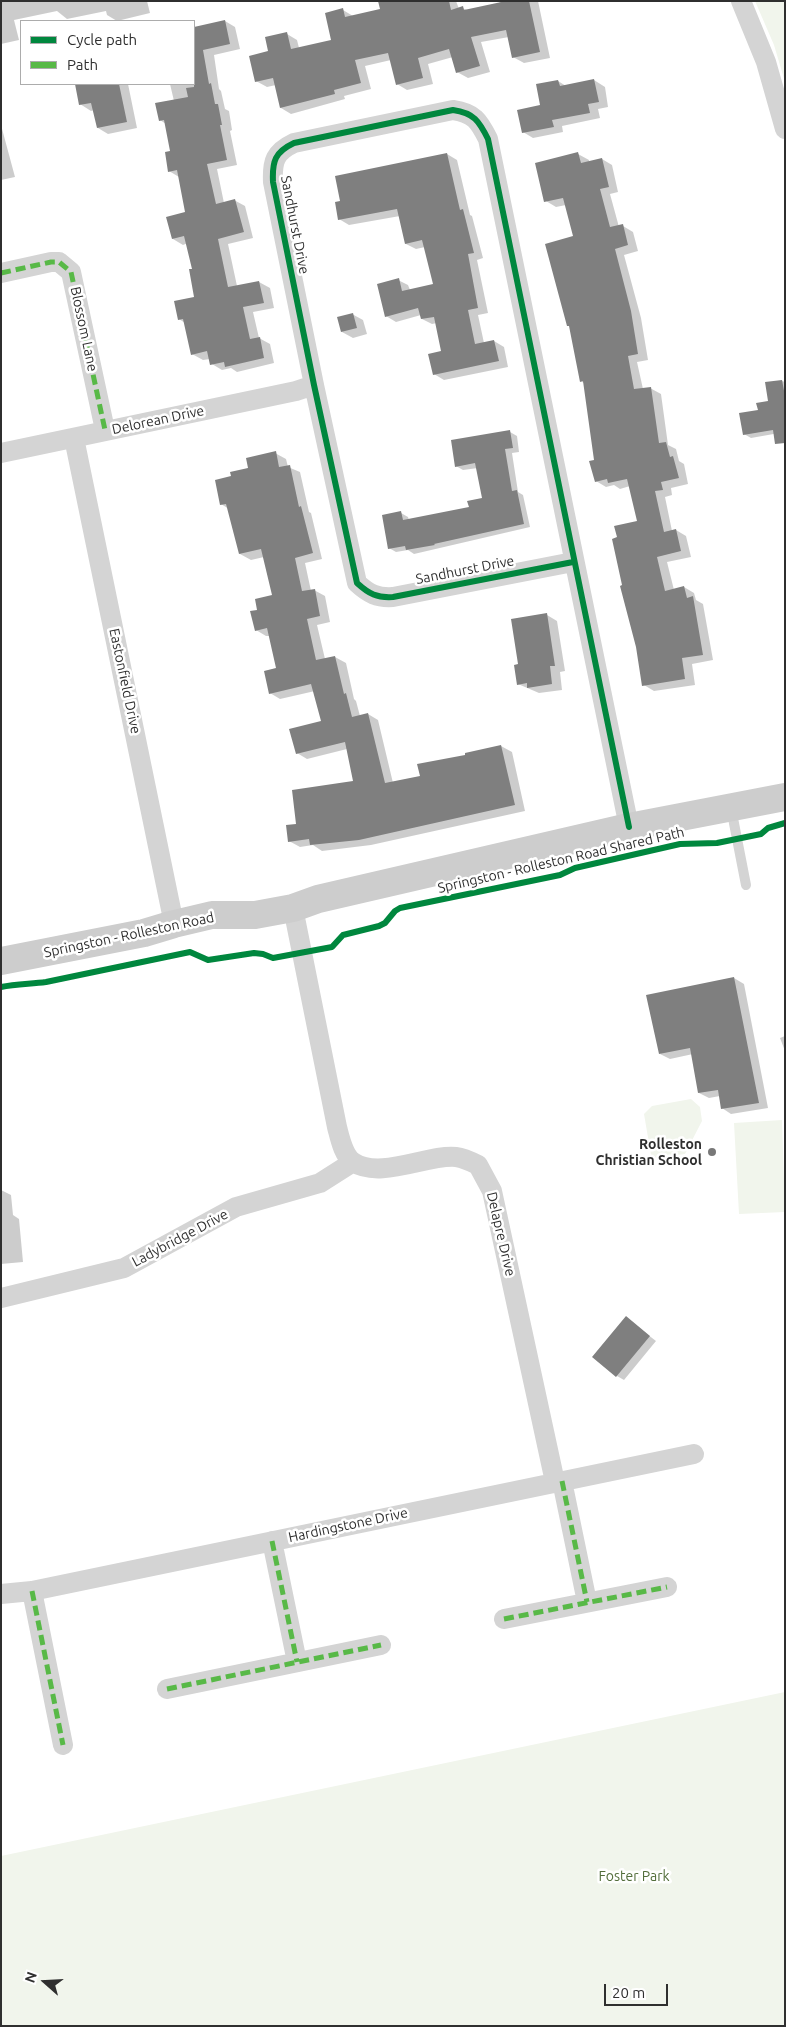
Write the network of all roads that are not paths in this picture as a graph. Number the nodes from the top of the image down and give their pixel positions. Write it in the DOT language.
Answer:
graph roads {
  1 [pos="741,1"];
  2 [pos="785,129"];
  3 [pos="1,273"];
  4 [pos="314,385"];
  5 [pos="105,430"];
  6 [pos="74,438"];
  7 [pos="1,453"];
  8 [pos="573,562"];
  9 [pos="785,797"];
  10 [pos="731,808"];
  11 [pos="629,827"];
  12 [pos="746,885"];
  13 [pos="293,908"];
  14 [pos="174,924"];
  15 [pos="1,961"];
  16 [pos="353,1162"];
  17 [pos="1,1298"];
  18 [pos="694,1454"];
  19 [pos="559,1481"];
  20 [pos="272,1541"];
  21 [pos="666,1586"];
  22 [pos="32,1591"];
  23 [pos="1,1594"];
  24 [pos="587,1602"];
  25 [pos="504,1619"];
  26 [pos="381,1644"];
  27 [pos="297,1662"];
  28 [pos="168,1689"];
  29 [pos="63,1745"];
  1 -- 2 [label="street"];
  3 -- 5 [label="street, Blossom Lane"];
  4 -- 5 [label="street, Delorean Drive"];
  4 -- 8 [label="street, Sandhurst Drive"];
  4 -- 8 [label="street, Sandhurst Drive"];
  5 -- 6 [label="street, Delorean Drive"];
  6 -- 7 [label="street, Delorean Drive"];
  6 -- 14 [label="street, Eastonfield Drive"];
  8 -- 11 [label="street, Sandhurst Drive"];
  9 -- 10 [label="main road, Springston - Rolleston Road"];
  10 -- 11 [label="main road, Springston - Rolleston Road"];
  10 -- 12 [label="lane"];
  11 -- 13 [label="main road, Springston - Rolleston Road"];
  13 -- 14 [label="main road, Springston - Rolleston Road"];
  13 -- 16 [label="street"];
  14 -- 15 [label="main road, Springston - Rolleston Road"];
  16 -- 17 [label="street, Ladybridge Drive"];
  16 -- 19 [label="street, Delapre Drive"];
  18 -- 19 [label="street, Hardingstone Drive"];
  19 -- 20 [label="street, Hardingstone Drive"];
  19 -- 24 [label="street, Delapre Drive"];
  20 -- 22 [label="street, Hardingstone Drive"];
  20 -- 27 [label="street"];
  21 -- 24 [label="street"];
  22 -- 23 [label="street, Hardingstone Drive"];
  22 -- 29 [label="street"];
  24 -- 25 [label="street"];
  26 -- 27 [label="street"];
  27 -- 28 [label="street"];
}
